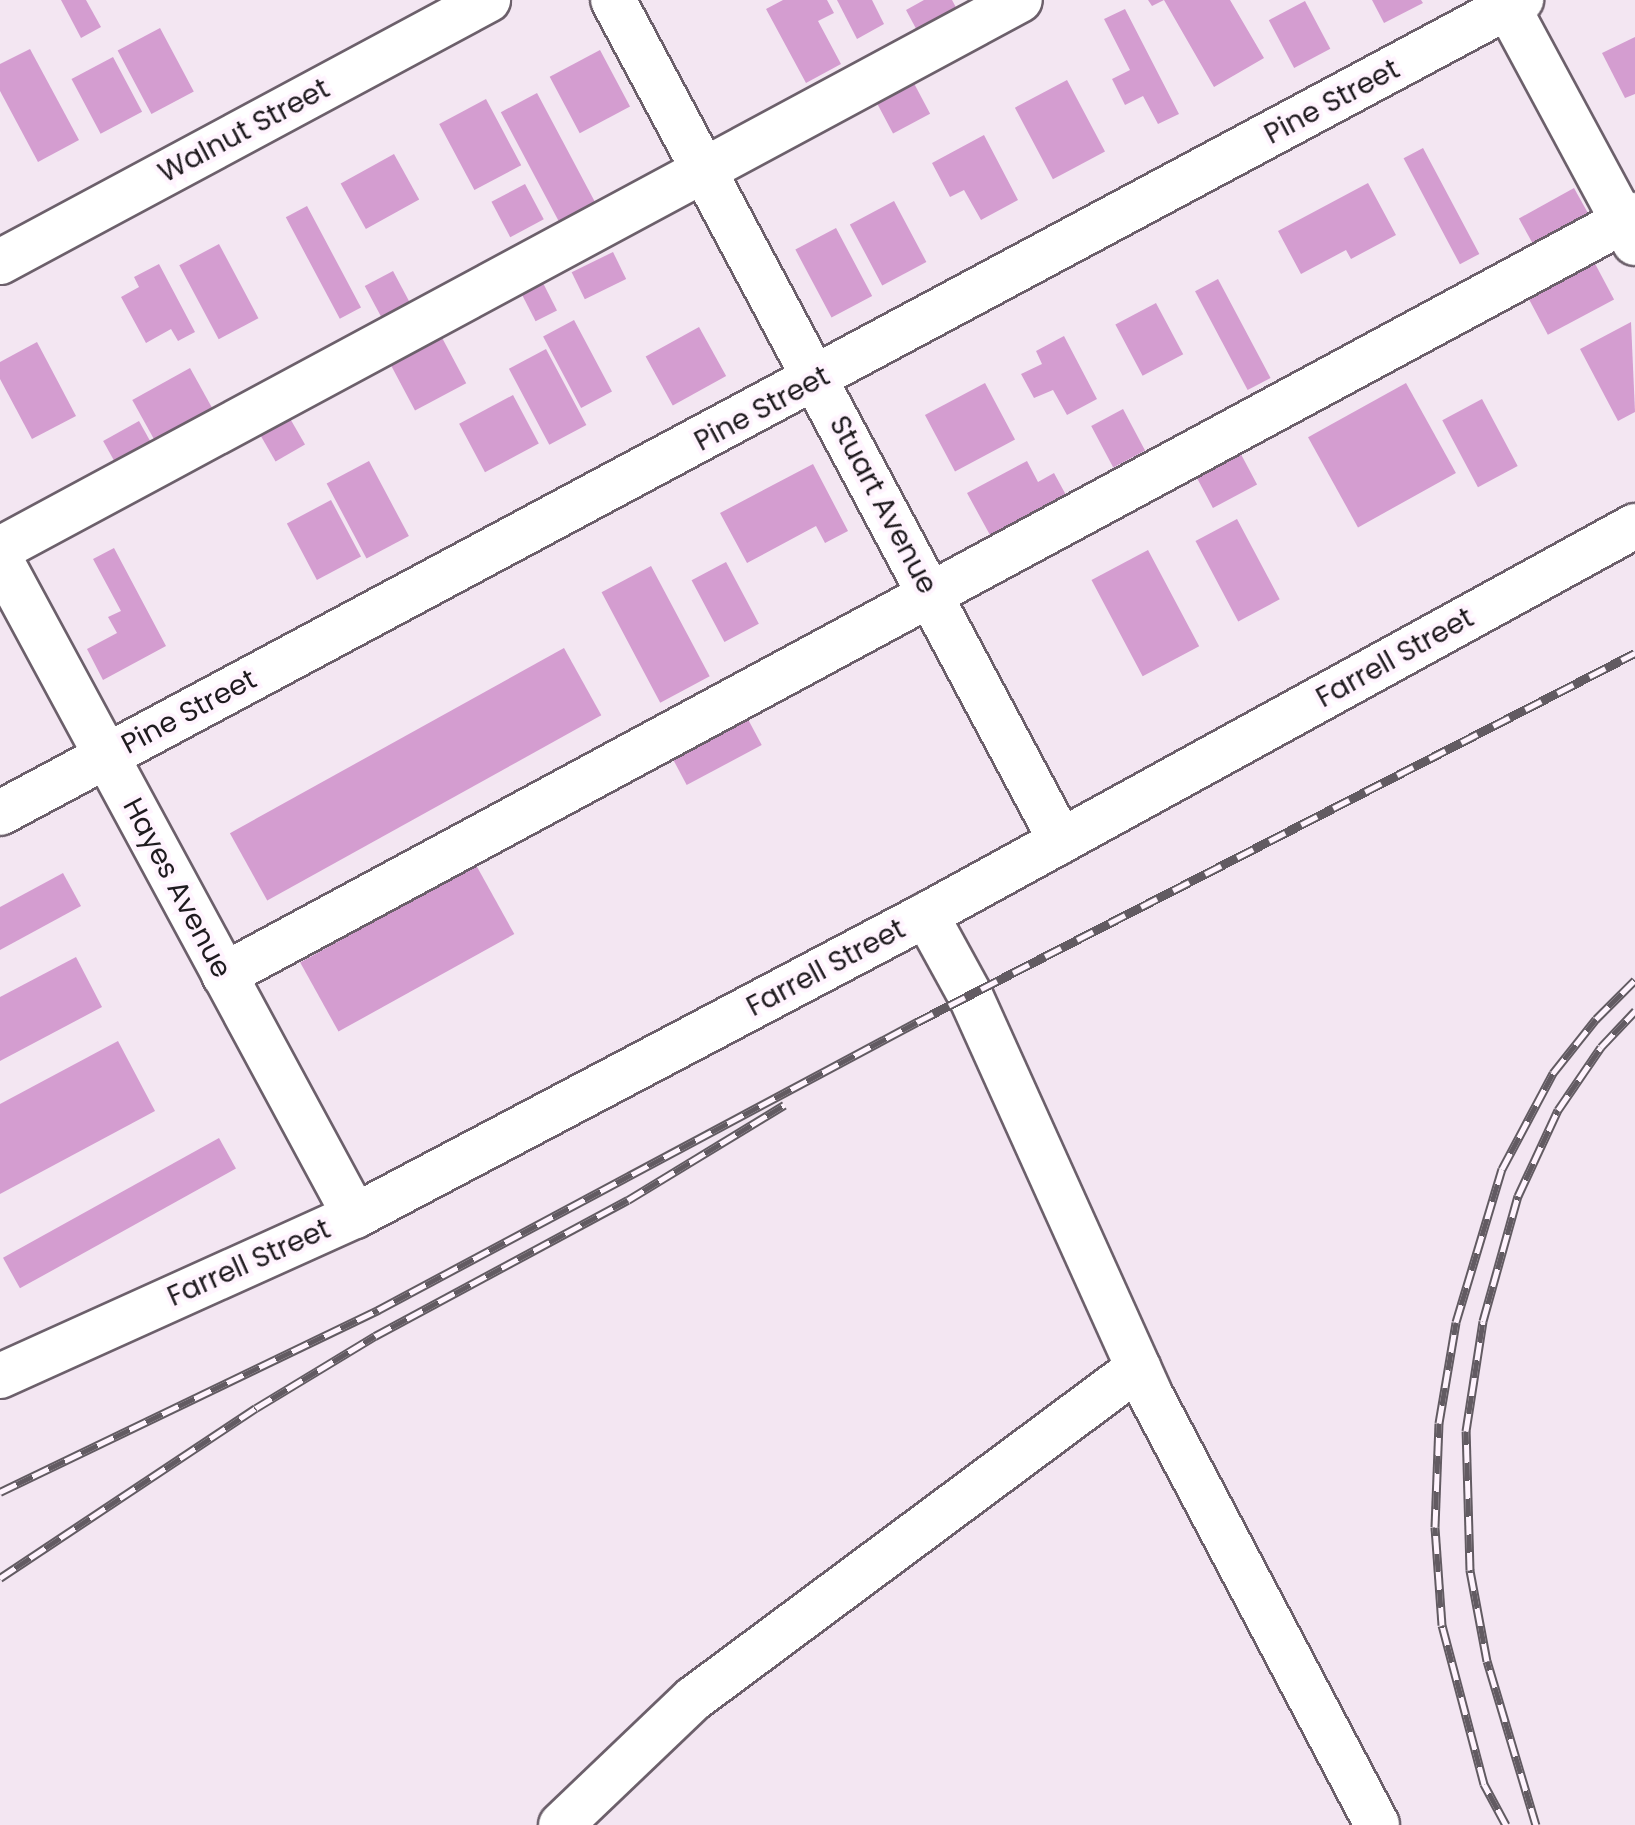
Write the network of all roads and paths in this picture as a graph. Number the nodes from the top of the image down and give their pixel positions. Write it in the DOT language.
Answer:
graph roads {
  1 [pos="488,0"];
  2 [pos="613,0"];
  3 [pos="1020,0"];
  4 [pos="1511,2"];
  5 [pos="703,170"];
  6 [pos="1631,227"];
  7 [pos="0,262"];
  8 [pos="816,380"];
  9 [pos="1635,526"];
  10 [pos="0,549"];
  11 [pos="0,559"];
  12 [pos="932,596"];
  13 [pos="106,756"];
  14 [pos="0,813"];
  15 [pos="1061,841"];
  16 [pos="926,915"];
  17 [pos="224,975"];
  18 [pos="355,1216"];
  19 [pos="1138,1368"];
  20 [pos="0,1376"];
  21 [pos="561,1825"];
  22 [pos="1377,1825"];
  1 -- 7 [label="street, Walnut Street"];
  2 -- 5 [label="street, Stuart Avenue"];
  3 -- 5 [label="street"];
  4 -- 6 [label="street"];
  4 -- 8 [label="street, Pine Street"];
  5 -- 8 [label="street, Stuart Avenue"];
  5 -- 10 [label="street"];
  6 -- 12 [label="street"];
  8 -- 12 [label="street, Stuart Avenue"];
  8 -- 13 [label="street, Pine Street"];
  9 -- 15 [label="street, Farrell Street"];
  11 -- 13 [label="street, Hayes Avenue"];
  12 -- 15 [label="street, Stuart Avenue"];
  12 -- 17 [label="street"];
  13 -- 14 [label="street, Pine Street"];
  13 -- 17 [label="street, Hayes Avenue"];
  15 -- 16 [label="street, Farrell Street"];
  16 -- 18 [label="street, Farrell Street"];
  16 -- 19 [label="street"];
  17 -- 18 [label="street, Hayes Avenue"];
  18 -- 20 [label="street, Farrell Street"];
  19 -- 21 [label="street"];
  19 -- 22 [label="street"];
}
